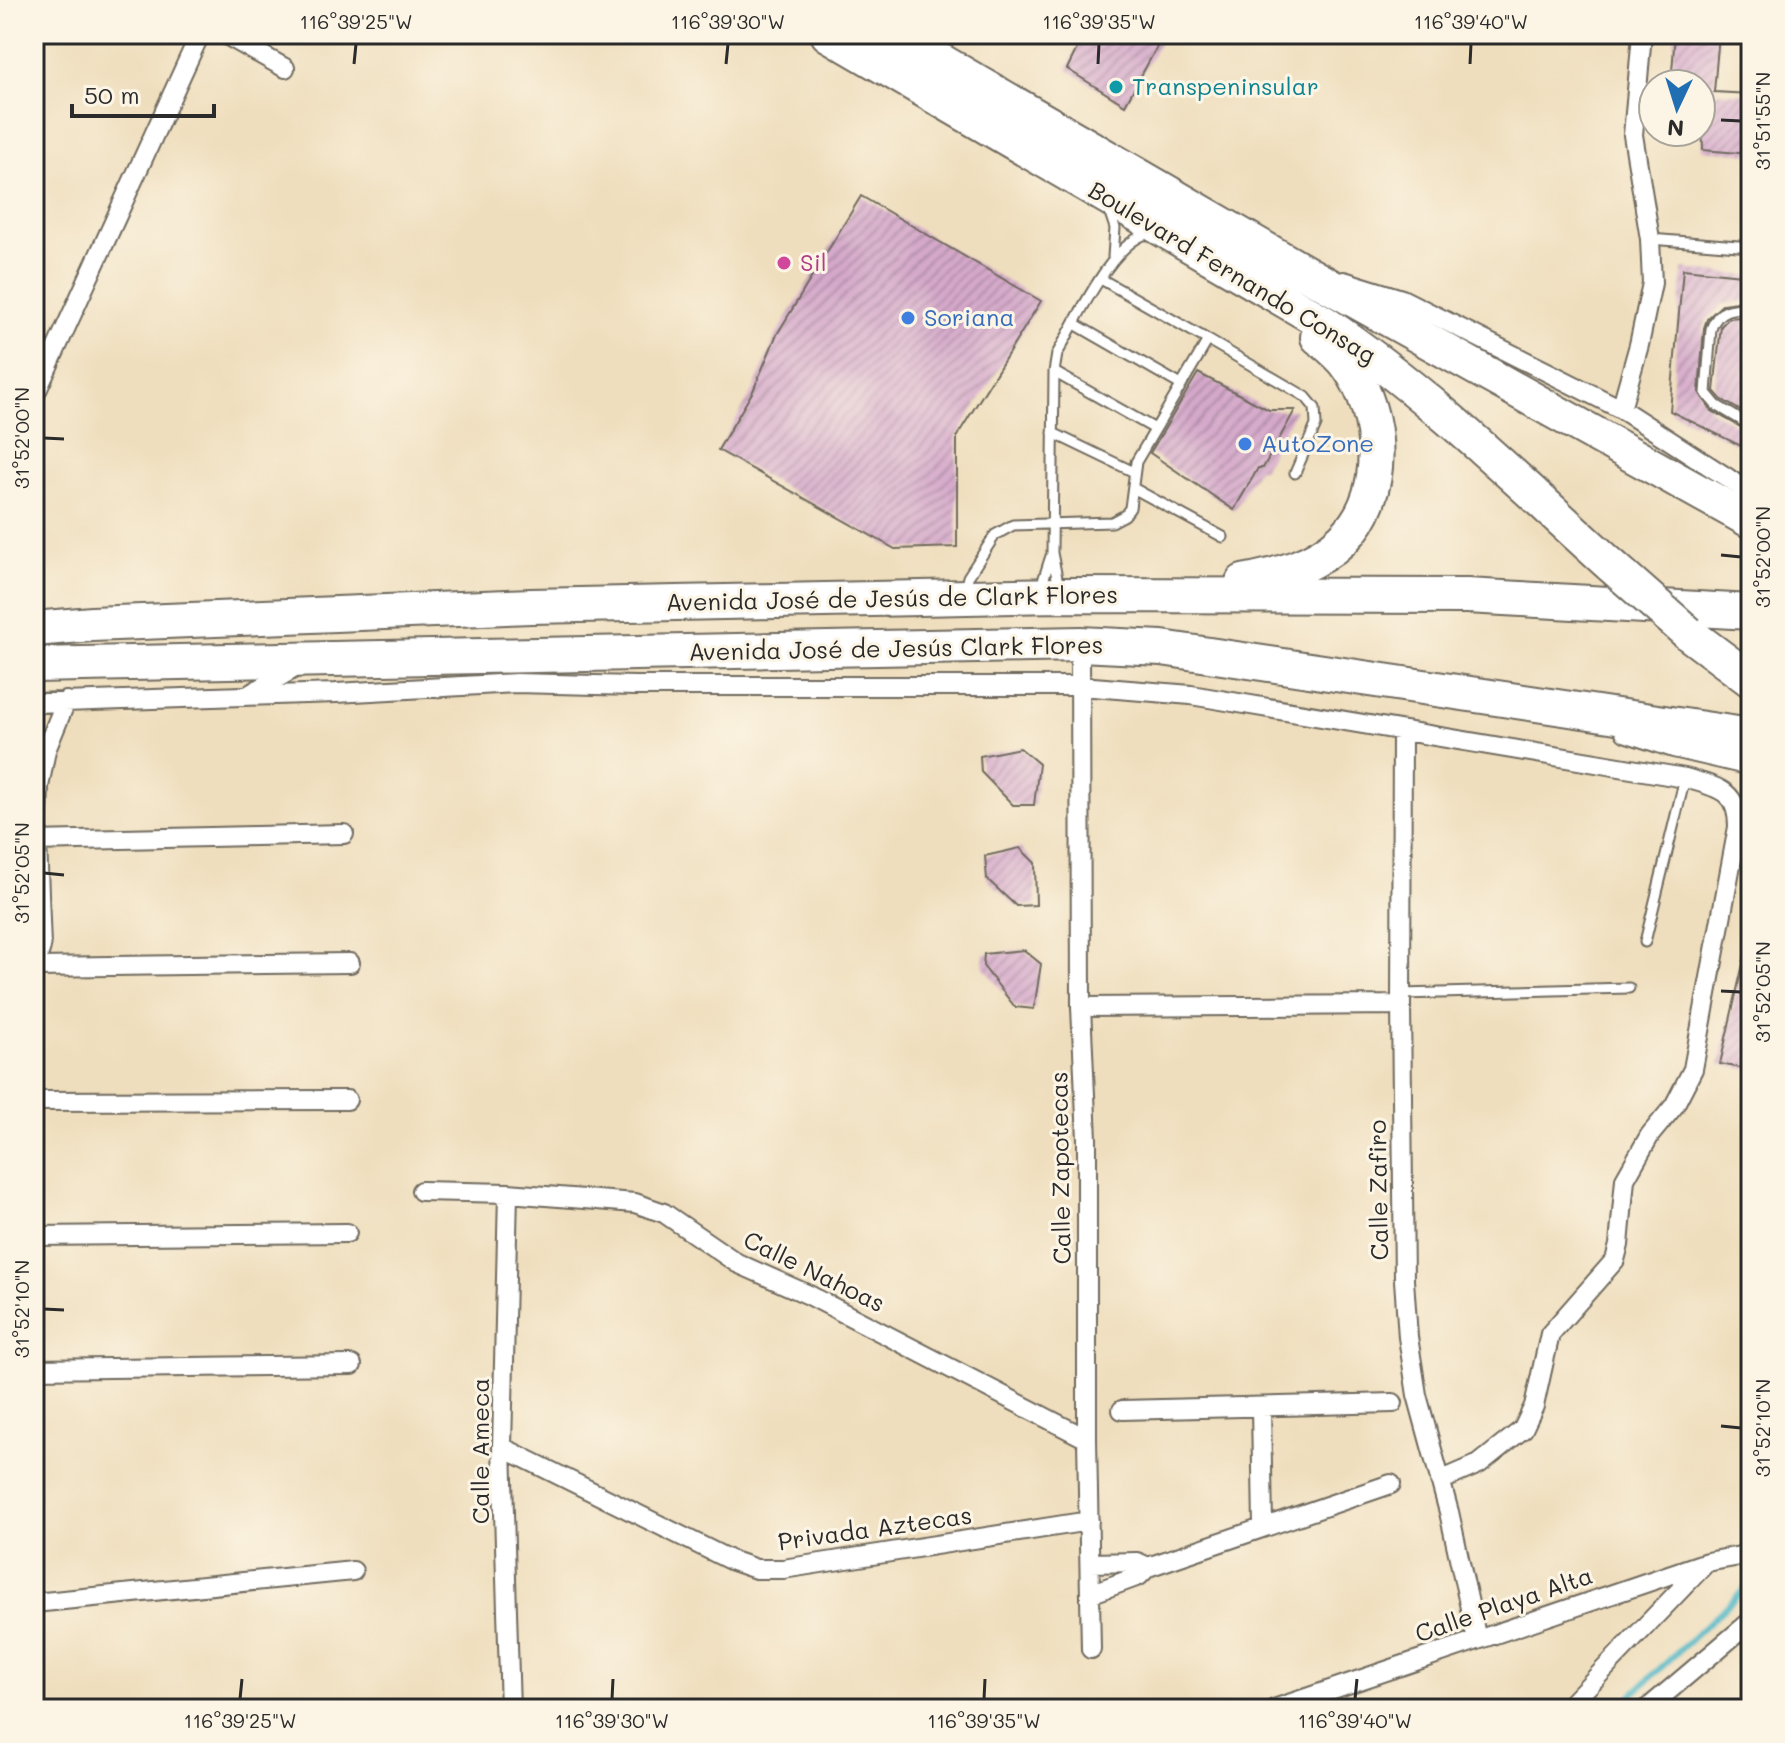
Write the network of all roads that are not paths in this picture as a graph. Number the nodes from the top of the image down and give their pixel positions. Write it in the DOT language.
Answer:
graph roads {
  1 [pos="200,34"];
  2 [pos="828,34"];
  3 [pos="894,34"];
  4 [pos="1642,34"];
  5 [pos="236,37"];
  6 [pos="285,68"];
  7 [pos="997,113"];
  8 [pos="1091,188"];
  9 [pos="1166,232"];
  10 [pos="1650,239"];
  11 [pos="1751,247"];
  12 [pos="1113,257"];
  13 [pos="1306,273"];
  14 [pos="1101,279"];
  15 [pos="1275,295"];
  16 [pos="1751,308"];
  17 [pos="1075,324"];
  18 [pos="1208,340"];
  19 [pos="1054,372"];
  20 [pos="1181,385"];
  21 [pos="34,397"];
  22 [pos="1621,409"];
  23 [pos="1751,426"];
  24 [pos="1155,429"];
  25 [pos="1053,433"];
  26 [pos="1134,472"];
  27 [pos="1295,473"];
  28 [pos="1133,488"];
  29 [pos="1751,493"];
  30 [pos="1751,521"];
  31 [pos="1052,523"];
  32 [pos="1223,537"];
  33 [pos="1052,553"];
  34 [pos="1049,595"];
  35 [pos="1184,595"];
  36 [pos="964,597"];
  37 [pos="1751,612"];
  38 [pos="92,624"];
  39 [pos="34,629"];
  40 [pos="34,639"];
  41 [pos="1080,644"];
  42 [pos="950,645"];
  43 [pos="309,659"];
  44 [pos="34,665"];
  45 [pos="1751,680"];
  46 [pos="1081,686"];
  47 [pos="248,696"];
  48 [pos="66,701"];
  49 [pos="34,703"];
  50 [pos="1572,709"];
  51 [pos="1402,731"];
  52 [pos="1751,736"];
  53 [pos="40,750"];
  54 [pos="1751,762"];
  55 [pos="1685,778"];
  56 [pos="344,834"];
  57 [pos="36,841"];
  58 [pos="1645,942"];
  59 [pos="350,963"];
  60 [pos="34,967"];
  61 [pos="1629,988"];
  62 [pos="1401,1000"];
  63 [pos="1081,1007"];
  64 [pos="347,1100"];
  65 [pos="34,1101"];
  66 [pos="421,1191"];
  67 [pos="508,1193"];
  68 [pos="347,1233"];
  69 [pos="34,1236"];
  70 [pos="352,1365"];
  71 [pos="34,1369"];
  72 [pos="1393,1403"];
  73 [pos="1261,1407"];
  74 [pos="1122,1410"];
  75 [pos="1087,1439"];
  76 [pos="502,1447"];
  77 [pos="1440,1481"];
  78 [pos="1391,1484"];
  79 [pos="1089,1521"];
  80 [pos="1263,1527"];
  81 [pos="1751,1554"];
  82 [pos="1707,1562"];
  83 [pos="1090,1563"];
  84 [pos="1148,1567"];
  85 [pos="353,1571"];
  86 [pos="1090,1594"];
  87 [pos="39,1597"];
  88 [pos="1751,1621"];
  89 [pos="1477,1640"];
  90 [pos="1091,1649"];
  91 [pos="1649,1708"];
  92 [pos="510,1709"];
  93 [pos="1274,1709"];
  94 [pos="1566,1709"];
  1 -- 21 [label="street"];
  2 -- 7 [label="highway, Boulevard Fernando Consag"];
  3 -- 7 [label="highway, Boulevard Fernando Consag"];
  4 -- 10 [label="street"];
  5 -- 6 [label="street"];
  7 -- 8 [label="highway, Boulevard Fernando Consag"];
  7 -- 13 [label="highway, Boulevard Fernando Consag"];
  8 -- 9 [label="highway, Boulevard Fernando Consag"];
  8 -- 12 [label="lane"];
  9 -- 12 [label="lane"];
  9 -- 15 [label="highway, Boulevard Fernando Consag"];
  10 -- 11 [label="lane"];
  10 -- 22 [label="street"];
  12 -- 14 [label="lane"];
  13 -- 22 [label="street"];
  13 -- 30 [label="highway, Boulevard Fernando Consag"];
  14 -- 17 [label="lane"];
  14 -- 18 [label="lane"];
  15 -- 35 [label="highway"];
  15 -- 45 [label="highway, Boulevard Fernando Consag, bridge"];
  16 -- 23 [label="lane"];
  17 -- 19 [label="lane"];
  17 -- 20 [label="lane"];
  18 -- 20 [label="lane"];
  18 -- 27 [label="lane"];
  19 -- 24 [label="lane"];
  19 -- 25 [label="lane"];
  20 -- 24 [label="lane"];
  22 -- 29 [label="street"];
  24 -- 26 [label="lane"];
  25 -- 26 [label="lane"];
  25 -- 31 [label="lane"];
  26 -- 28 [label="lane"];
  28 -- 31 [label="lane"];
  28 -- 32 [label="lane"];
  31 -- 33 [label="lane"];
  31 -- 36 [label="lane"];
  33 -- 34 [label="lane"];
  33 -- 34 [label="lane"];
  34 -- 35 [label="highway, Avenida José de Jesús de Clark Flores"];
  34 -- 36 [label="highway, Avenida José de Jesús de Clark Flores"];
  34 -- 42 [label="highway"];
  35 -- 37 [label="highway, Avenida José de Jesús de Clark Flores"];
  36 -- 38 [label="highway, Avenida José de Jesús de Clark Flores"];
  38 -- 39 [label="highway, Avenida José de Jesús de Clark Flores"];
  38 -- 40 [label="street"];
  41 -- 42 [label="highway, Avenida José de Jesús Clark Flores"];
  41 -- 46 [label="street, Calle Zapotecas"];
  41 -- 50 [label="highway, Avenida José de Jesús Clark Flores"];
  42 -- 43 [label="highway, Avenida José de Jesús Clark Flores"];
  43 -- 44 [label="highway, Avenida José de Jesús Clark Flores"];
  43 -- 47 [label="street"];
  46 -- 47 [label="street"];
  46 -- 51 [label="street"];
  46 -- 63 [label="street, Calle Zapotecas"];
  47 -- 48 [label="street"];
  48 -- 49 [label="street"];
  48 -- 53 [label="street"];
  50 -- 52 [label="highway, Avenida José de Jesús Clark Flores"];
  50 -- 54 [label="street"];
  51 -- 55 [label="street"];
  51 -- 62 [label="street, Calle Zafiro"];
  53 -- 57 [label="street"];
  55 -- 58 [label="lane"];
  55 -- 77 [label="street"];
  56 -- 57 [label="street"];
  57 -- 60 [label="street"];
  59 -- 60 [label="street"];
  61 -- 62 [label="lane"];
  62 -- 63 [label="street"];
  62 -- 77 [label="street, Calle Zafiro"];
  63 -- 75 [label="street, Calle Zapotecas"];
  64 -- 65 [label="street"];
  66 -- 67 [label="street, Calle Nahoas"];
  67 -- 75 [label="street, Calle Nahoas"];
  67 -- 76 [label="street, Calle Ameca"];
  68 -- 69 [label="street"];
  70 -- 71 [label="street"];
  72 -- 73 [label="street"];
  73 -- 74 [label="street"];
  73 -- 80 [label="street"];
  75 -- 79 [label="street, Calle Zapotecas"];
  76 -- 79 [label="street, Privada Aztecas"];
  76 -- 92 [label="street, Calle Ameca"];
  77 -- 89 [label="street, Calle Zafiro"];
  78 -- 80 [label="street"];
  79 -- 83 [label="street, Calle Zapotecas"];
  80 -- 84 [label="street"];
  81 -- 82 [label="street, Calle Playa Alta"];
  82 -- 89 [label="street, Calle Playa Alta"];
  82 -- 94 [label="street"];
  83 -- 84 [label="street"];
  83 -- 86 [label="street, Calle Zapotecas"];
  84 -- 86 [label="street"];
  85 -- 87 [label="street"];
  86 -- 90 [label="street, Calle Zapotecas"];
  88 -- 91 [label="street"];
  89 -- 93 [label="street, Calle Playa Alta"];
}
